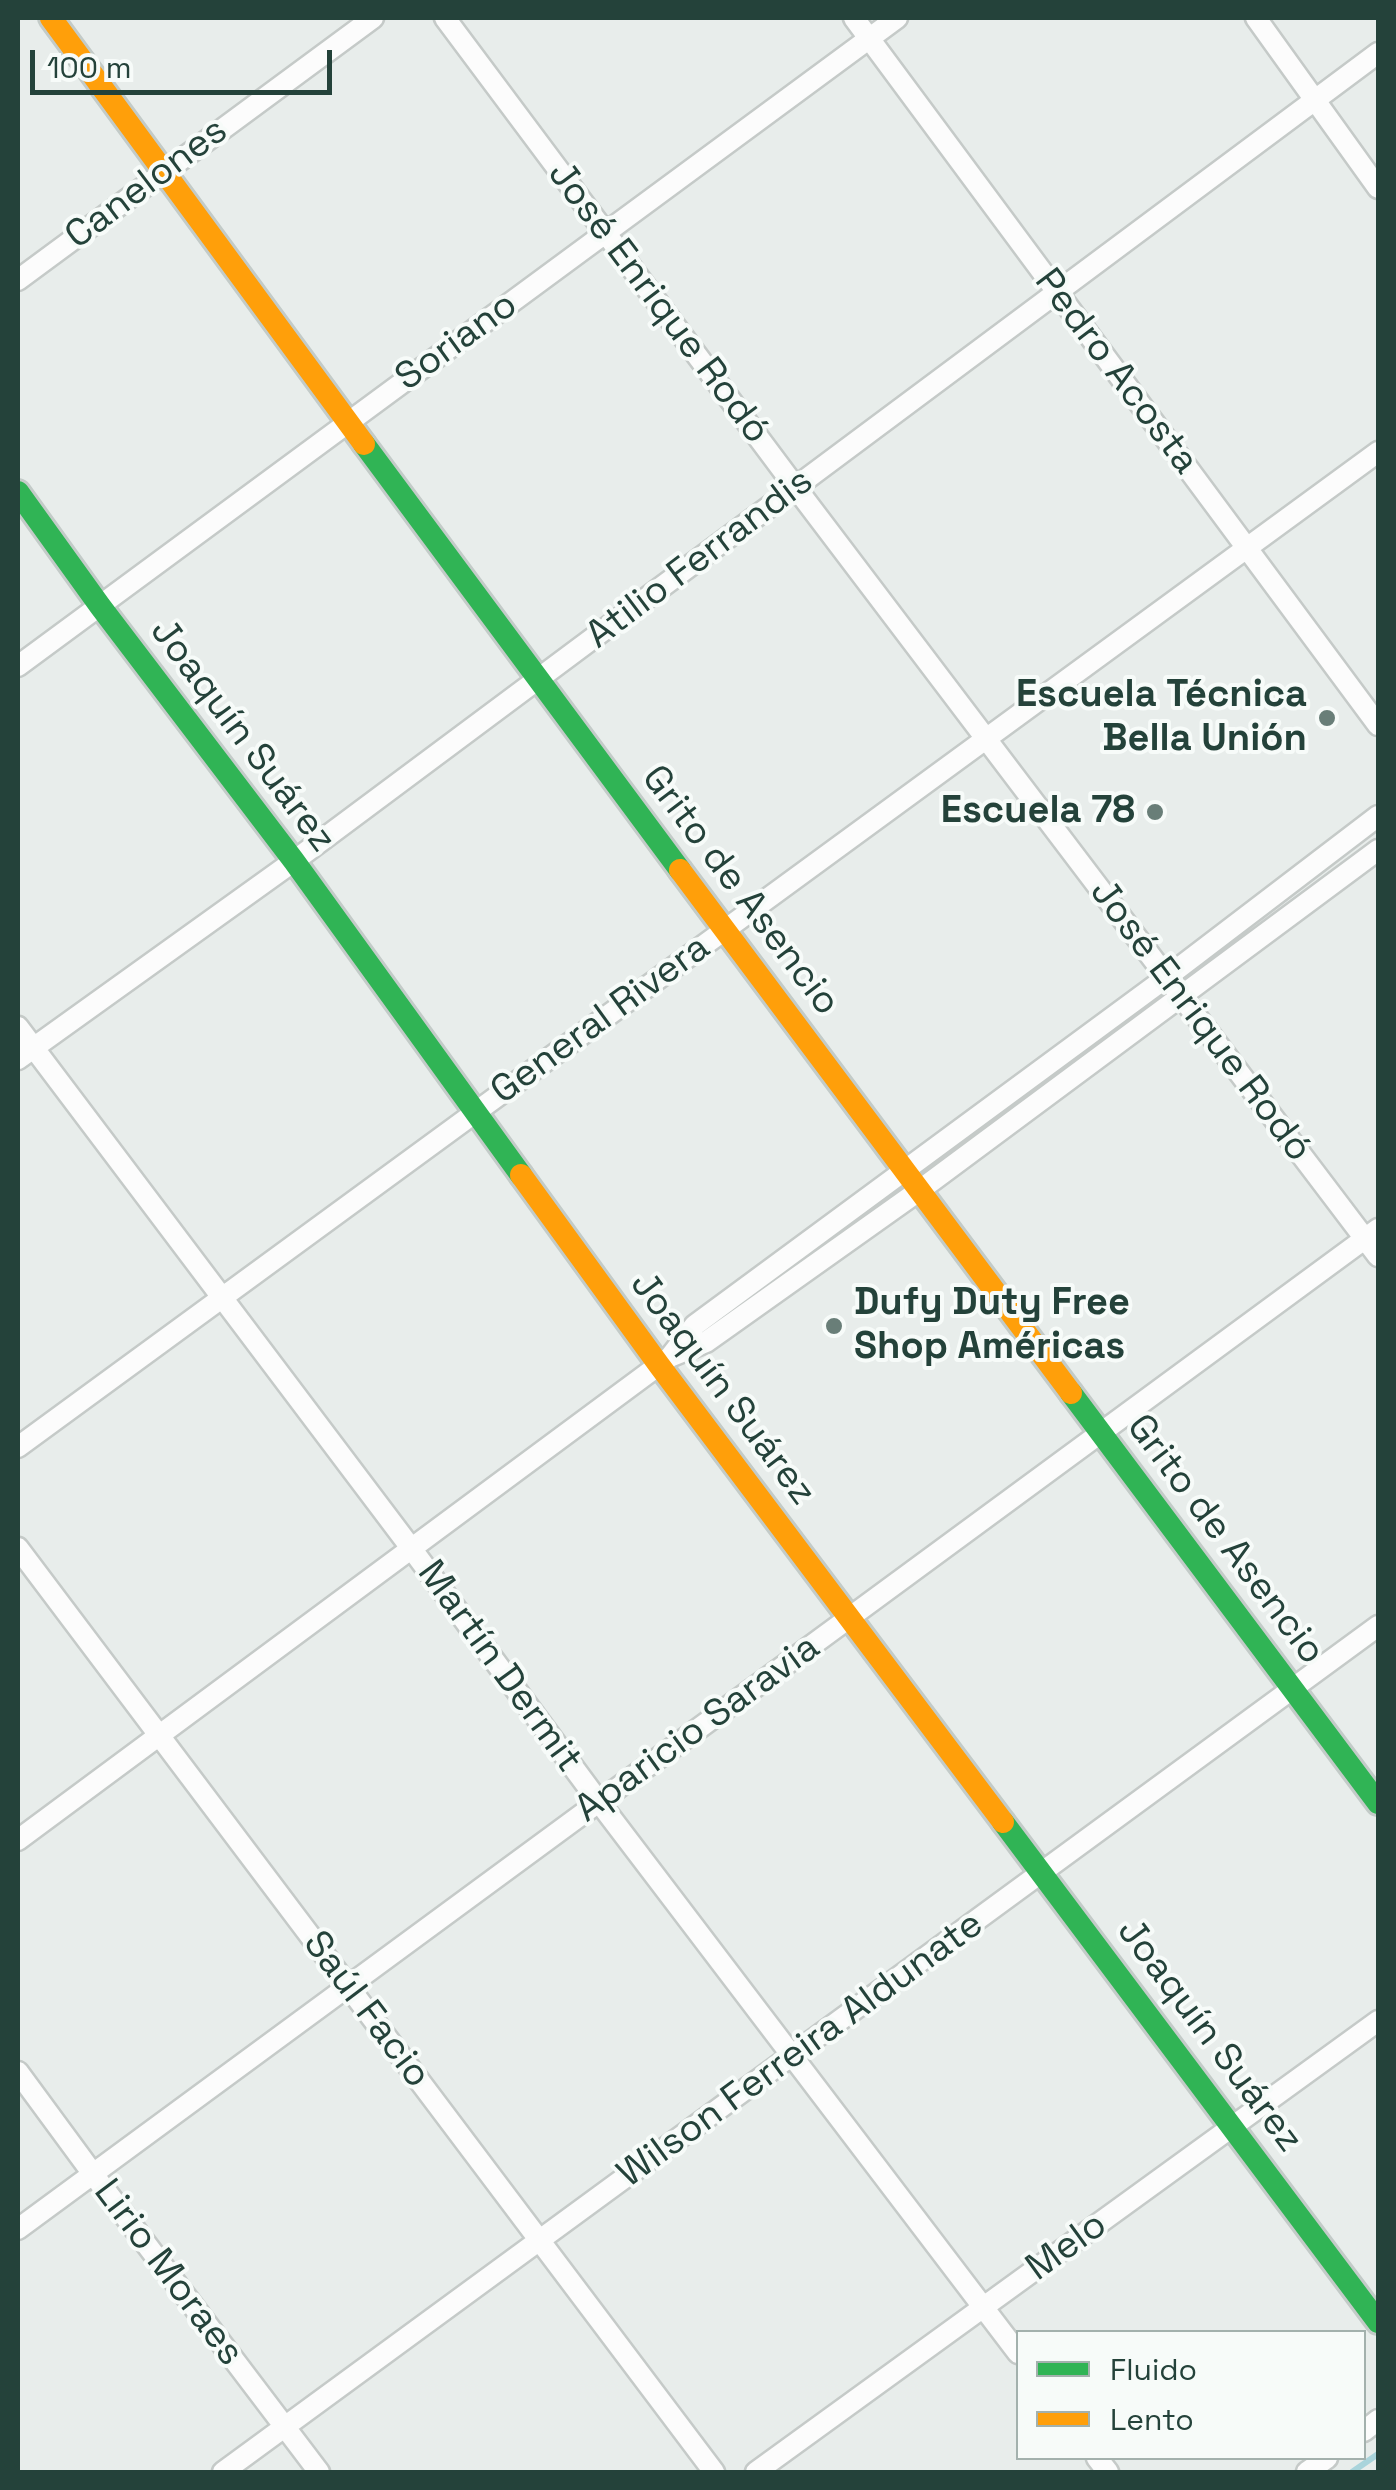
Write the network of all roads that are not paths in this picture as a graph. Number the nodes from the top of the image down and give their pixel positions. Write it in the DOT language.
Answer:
graph roads {
  1 [pos="50,18"];
  2 [pos="372,18"];
  3 [pos="445,18"];
  4 [pos="854,18"];
  5 [pos="897,18"];
  6 [pos="1256,18"];
  7 [pos="869,38"];
  8 [pos="1378,52"];
  9 [pos="1315,100"];
  10 [pos="164,172"];
  11 [pos="1378,188"];
  12 [pos="605,232"];
  13 [pos="18,280"];
  14 [pos="1057,293"];
  15 [pos="348,422"];
  16 [pos="1378,452"];
  17 [pos="796,488"];
  18 [pos="18,492"];
  19 [pos="1247,548"];
  20 [pos="100,606"];
  21 [pos="18,666"];
  22 [pos="538,680"];
  23 [pos="1378,725"];
  24 [pos="986,739"];
  25 [pos="1378,816"];
  26 [pos="1378,850"];
  27 [pos="294,862"];
  28 [pos="725,930"];
  29 [pos="1166,976"];
  30 [pos="1181,996"];
  31 [pos="18,1027"];
  32 [pos="25,1054"];
  33 [pos="475,1110"];
  34 [pos="913,1180"];
  35 [pos="1372,1234"];
  36 [pos="1378,1256"];
  37 [pos="220,1298"];
  38 [pos="664,1361"];
  39 [pos="1102,1433"];
  40 [pos="18,1447"];
  41 [pos="18,1548"];
  42 [pos="411,1548"];
  43 [pos="850,1618"];
  44 [pos="1378,1626"];
  45 [pos="1293,1689"];
  46 [pos="160,1734"];
  47 [pos="599,1802"];
  48 [pos="1378,1803"];
  49 [pos="18,1840"];
  50 [pos="1042,1873"];
  51 [pos="348,1987"];
  52 [pos="1378,2021"];
  53 [pos="792,2056"];
  54 [pos="18,2072"];
  55 [pos="1233,2126"];
  56 [pos="92,2174"];
  57 [pos="18,2230"];
  58 [pos="539,2241"];
  59 [pos="984,2307"];
  60 [pos="1378,2322"];
  61 [pos="1016,2350"];
  62 [pos="285,2427"];
  63 [pos="223,2472"];
  64 [pos="320,2472"];
  65 [pos="714,2472"];
  66 [pos="756,2472"];
  1 -- 10 [label="street, Grito de Asencio"];
  2 -- 10 [label="street, Canelones"];
  3 -- 12 [label="street, José Enrique Rodó"];
  4 -- 7 [label="street, Pedro Acosta"];
  5 -- 7 [label="street, Soriano"];
  6 -- 9 [label="street"];
  7 -- 12 [label="street, Soriano"];
  7 -- 14 [label="street, Pedro Acosta"];
  8 -- 9 [label="street, Atilio Ferrandis"];
  9 -- 11 [label="street"];
  9 -- 14 [label="street, Atilio Ferrandis"];
  10 -- 13 [label="street, Canelones"];
  10 -- 15 [label="street, Grito de Asencio"];
  12 -- 15 [label="street, Soriano"];
  12 -- 17 [label="street, José Enrique Rodó"];
  14 -- 17 [label="street, Atilio Ferrandis"];
  14 -- 19 [label="street, Pedro Acosta"];
  15 -- 20 [label="street, Soriano"];
  15 -- 22 [label="street, Grito de Asencio"];
  16 -- 19 [label="street, General Rivera"];
  17 -- 22 [label="street, Atilio Ferrandis"];
  17 -- 24 [label="street, José Enrique Rodó"];
  18 -- 20 [label="street, Joaquín Suárez"];
  19 -- 23 [label="street, Pedro Acosta"];
  19 -- 24 [label="street, General Rivera"];
  20 -- 21 [label="street, Soriano"];
  20 -- 27 [label="street, Joaquín Suárez"];
  22 -- 27 [label="street, Atilio Ferrandis"];
  22 -- 28 [label="street, Grito de Asencio"];
  24 -- 28 [label="street, General Rivera"];
  24 -- 29 [label="street, José Enrique Rodó"];
  25 -- 29 [label="street"];
  26 -- 30 [label="street"];
  27 -- 32 [label="street, Atilio Ferrandis"];
  27 -- 33 [label="street, Joaquín Suárez"];
  28 -- 33 [label="street, General Rivera"];
  28 -- 34 [label="street, Grito de Asencio"];
  29 -- 30 [label="street, José Enrique Rodó"];
  29 -- 34 [label="street"];
  30 -- 34 [label="street"];
  30 -- 35 [label="street, José Enrique Rodó"];
  31 -- 32 [label="street, Martín Dermit"];
  32 -- 37 [label="street, Martín Dermit"];
  33 -- 37 [label="street, General Rivera"];
  33 -- 38 [label="street, Joaquín Suárez"];
  34 -- 38 [label="street"];
  34 -- 39 [label="street, Grito de Asencio"];
  35 -- 36 [label="street, José Enrique Rodó"];
  35 -- 39 [label="street, Aparicio Saravia"];
  37 -- 40 [label="street, General Rivera"];
  37 -- 42 [label="street, Martín Dermit"];
  38 -- 42 [label="street"];
  38 -- 43 [label="street, Joaquín Suárez"];
  39 -- 43 [label="street, Aparicio Saravia"];
  39 -- 45 [label="street, Grito de Asencio"];
  41 -- 46 [label="street, Saúl Facio"];
  42 -- 46 [label="street"];
  42 -- 47 [label="street, Martín Dermit"];
  43 -- 47 [label="street, Aparicio Saravia"];
  43 -- 50 [label="street, Joaquín Suárez"];
  44 -- 45 [label="street, Wilson Ferreira Aldunate"];
  45 -- 48 [label="street, Grito de Asencio"];
  45 -- 50 [label="street, Wilson Ferreira Aldunate"];
  46 -- 49 [label="street"];
  46 -- 51 [label="street, Saúl Facio"];
  47 -- 51 [label="street, Aparicio Saravia"];
  47 -- 53 [label="street, Martín Dermit"];
  50 -- 53 [label="street, Wilson Ferreira Aldunate"];
  50 -- 55 [label="street, Joaquín Suárez"];
  51 -- 56 [label="street, Aparicio Saravia"];
  51 -- 58 [label="street, Saúl Facio"];
  52 -- 55 [label="street, Melo"];
  53 -- 58 [label="street, Wilson Ferreira Aldunate"];
  53 -- 59 [label="street, Martín Dermit"];
  54 -- 56 [label="street, Lirio Moraes"];
  55 -- 59 [label="street, Melo"];
  55 -- 60 [label="street, Joaquín Suárez"];
  56 -- 57 [label="street, Aparicio Saravia"];
  56 -- 62 [label="street, Lirio Moraes"];
  58 -- 62 [label="street, Wilson Ferreira Aldunate"];
  58 -- 65 [label="street, Saúl Facio"];
  59 -- 61 [label="street, Martín Dermit"];
  59 -- 66 [label="street, Melo"];
  62 -- 63 [label="street, Wilson Ferreira Aldunate"];
  62 -- 64 [label="street, Lirio Moraes"];
}
